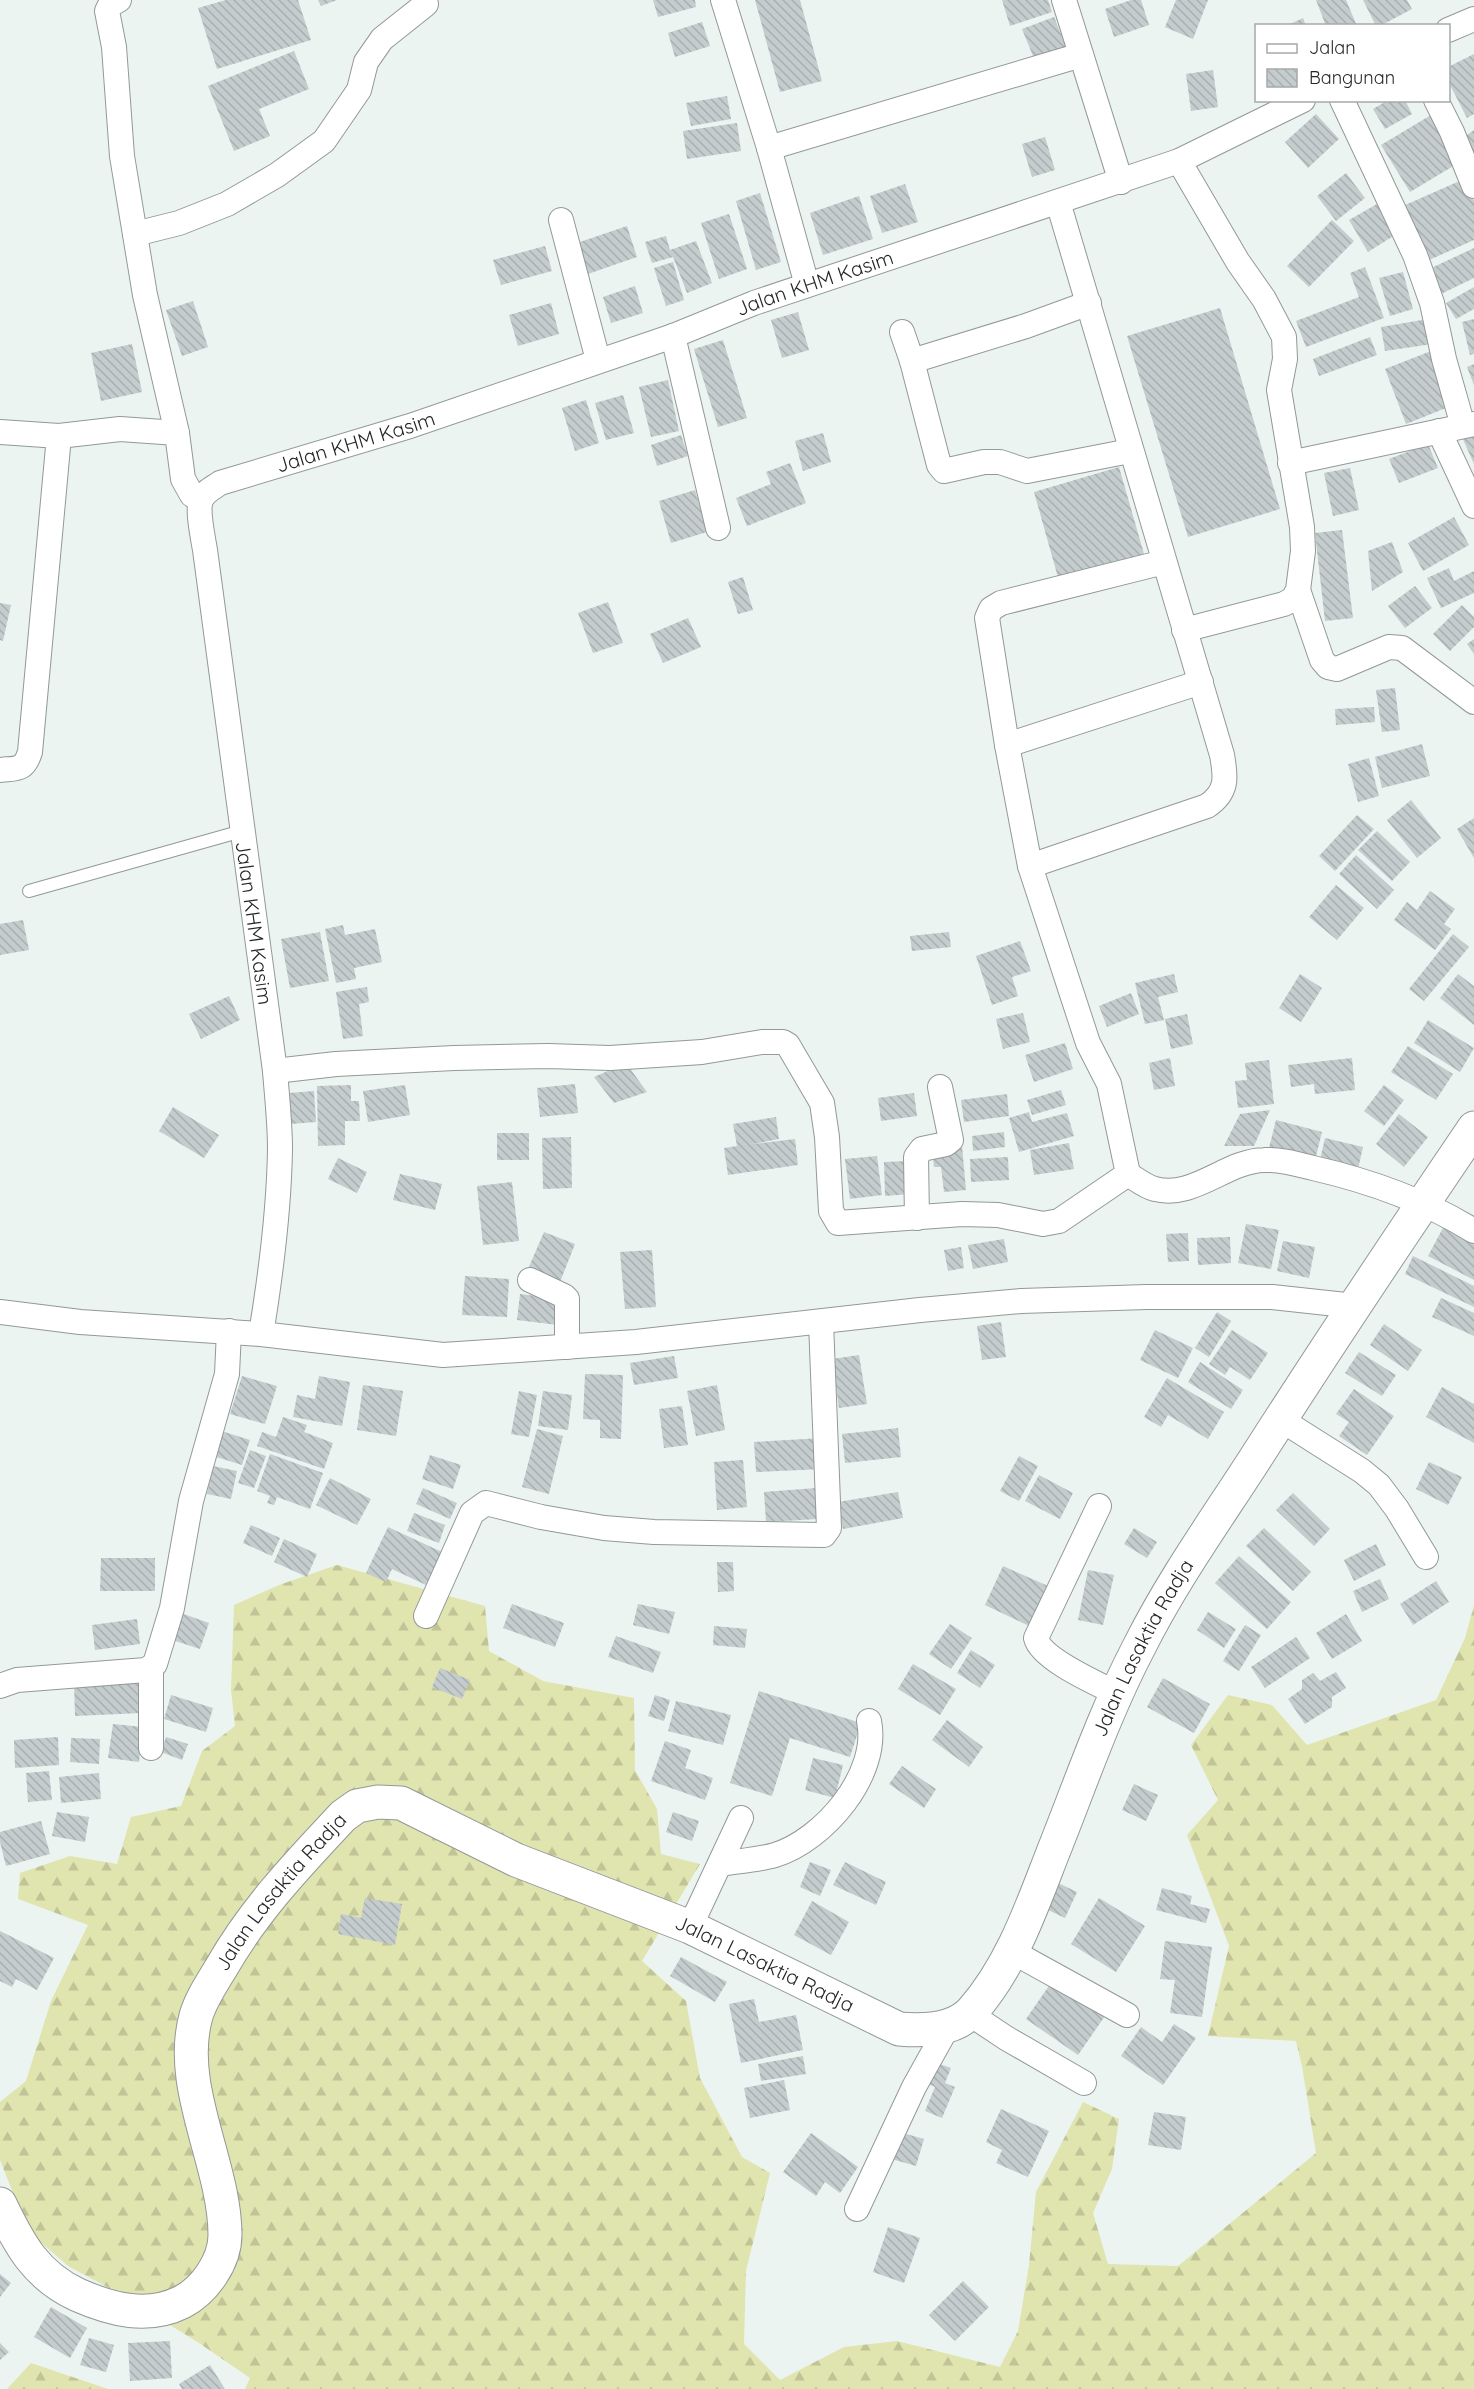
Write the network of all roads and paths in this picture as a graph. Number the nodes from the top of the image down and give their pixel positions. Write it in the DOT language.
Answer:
graph roads {
  1 [pos="118,0"];
  2 [pos="723,0"];
  3 [pos="1064,0"];
  4 [pos="432,1"];
  5 [pos="1474,19"];
  6 [pos="1450,30"];
  7 [pos="1081,55"];
  8 [pos="1299,102"];
  9 [pos="1343,102"];
  10 [pos="1437,102"];
  11 [pos="769,148"];
  12 [pos="1179,162"];
  13 [pos="1121,182"];
  14 [pos="1474,186"];
  15 [pos="1058,202"];
  16 [pos="561,220"];
  17 [pos="135,234"];
  18 [pos="807,285"];
  19 [pos="1089,303"];
  20 [pos="902,332"];
  21 [pos="673,336"];
  22 [pos="598,360"];
  23 [pos="912,362"];
  24 [pos="1469,425"];
  25 [pos="1439,430"];
  26 [pos="0,432"];
  27 [pos="177,433"];
  28 [pos="59,436"];
  29 [pos="1130,451"];
  30 [pos="1290,463"];
  31 [pos="201,500"];
  32 [pos="1474,506"];
  33 [pos="718,528"];
  34 [pos="1164,562"];
  35 [pos="1298,590"];
  36 [pos="1184,630"];
  37 [pos="1201,682"];
  38 [pos="1474,702"];
  39 [pos="1006,745"];
  40 [pos="0,770"];
  41 [pos="242,831"];
  42 [pos="1030,866"];
  43 [pos="29,891"];
  44 [pos="275,1071"];
  45 [pos="940,1087"];
  46 [pos="1474,1128"];
  47 [pos="1128,1174"];
  48 [pos="1423,1203"];
  49 [pos="917,1218"];
  50 [pos="1474,1231"];
  51 [pos="530,1280"];
  52 [pos="1355,1306"];
  53 [pos="0,1312"];
  54 [pos="821,1322"];
  55 [pos="229,1331"];
  56 [pos="261,1334"];
  57 [pos="567,1347"];
  58 [pos="1280,1419"];
  59 [pos="1099,1506"];
  60 [pos="1426,1557"];
  61 [pos="426,1616"];
  62 [pos="151,1668"];
  63 [pos="0,1686"];
  64 [pos="1116,1693"];
  65 [pos="869,1721"];
  66 [pos="151,1748"];
  67 [pos="741,1818"];
  68 [pos="720,1864"];
  69 [pos="690,1927"];
  70 [pos="1011,1951"];
  71 [pos="1127,2015"];
  72 [pos="959,2020"];
  73 [pos="1084,2083"];
  74 [pos="0,2204"];
  75 [pos="857,2209"];
  1 -- 17 [label="street"];
  2 -- 11 [label="street"];
  3 -- 7 [label="street"];
  4 -- 17 [label="street"];
  5 -- 6 [label="street"];
  7 -- 11 [label="street"];
  7 -- 13 [label="street"];
  8 -- 12 [label="street, Jalan KHM Kasim"];
  9 -- 24 [label="street"];
  10 -- 14 [label="street"];
  11 -- 18 [label="street"];
  12 -- 13 [label="street, Jalan KHM Kasim"];
  12 -- 30 [label="street"];
  13 -- 15 [label="street, Jalan KHM Kasim"];
  15 -- 18 [label="street, Jalan KHM Kasim"];
  15 -- 19 [label="street"];
  16 -- 22 [label="street"];
  17 -- 27 [label="street"];
  18 -- 21 [label="street, Jalan KHM Kasim"];
  19 -- 23 [label="street"];
  19 -- 29 [label="street"];
  20 -- 23 [label="street"];
  21 -- 22 [label="street, Jalan KHM Kasim"];
  21 -- 33 [label="street"];
  22 -- 31 [label="street, Jalan KHM Kasim"];
  23 -- 29 [label="street"];
  24 -- 25 [label="street"];
  25 -- 30 [label="street"];
  25 -- 32 [label="street"];
  26 -- 28 [label="street"];
  27 -- 28 [label="street"];
  27 -- 31 [label="street"];
  28 -- 40 [label="street"];
  29 -- 34 [label="street"];
  30 -- 35 [label="street"];
  31 -- 41 [label="street, Jalan KHM Kasim"];
  34 -- 36 [label="street"];
  34 -- 39 [label="street"];
  35 -- 36 [label="street"];
  35 -- 38 [label="street"];
  36 -- 37 [label="street"];
  37 -- 39 [label="street"];
  37 -- 42 [label="street"];
  39 -- 42 [label="street"];
  41 -- 43 [label="lane"];
  41 -- 44 [label="street, Jalan KHM Kasim"];
  42 -- 47 [label="street"];
  44 -- 49 [label="street"];
  44 -- 56 [label="street, Jalan KHM Kasim"];
  45 -- 49 [label="street"];
  46 -- 48 [label="highway, Jalan Lasaktia Radja"];
  47 -- 48 [label="street"];
  47 -- 49 [label="street"];
  48 -- 50 [label="street"];
  48 -- 52 [label="highway, Jalan Lasaktia Radja"];
  51 -- 57 [label="street"];
  52 -- 54 [label="street"];
  52 -- 58 [label="highway, Jalan Lasaktia Radja"];
  53 -- 55 [label="street"];
  54 -- 57 [label="street"];
  54 -- 61 [label="street"];
  55 -- 56 [label="street"];
  55 -- 62 [label="street"];
  56 -- 57 [label="street"];
  58 -- 60 [label="street"];
  58 -- 64 [label="highway, Jalan Lasaktia Radja"];
  59 -- 64 [label="street"];
  62 -- 63 [label="street"];
  62 -- 66 [label="street"];
  64 -- 70 [label="highway, Jalan Lasaktia Radja"];
  65 -- 68 [label="street"];
  67 -- 68 [label="street"];
  68 -- 69 [label="street"];
  69 -- 72 [label="highway, Jalan Lasaktia Radja"];
  69 -- 74 [label="highway, Jalan Lasaktia Radja"];
  70 -- 71 [label="street"];
  70 -- 72 [label="highway, Jalan Lasaktia Radja"];
  72 -- 73 [label="street"];
  72 -- 75 [label="street"];
}
